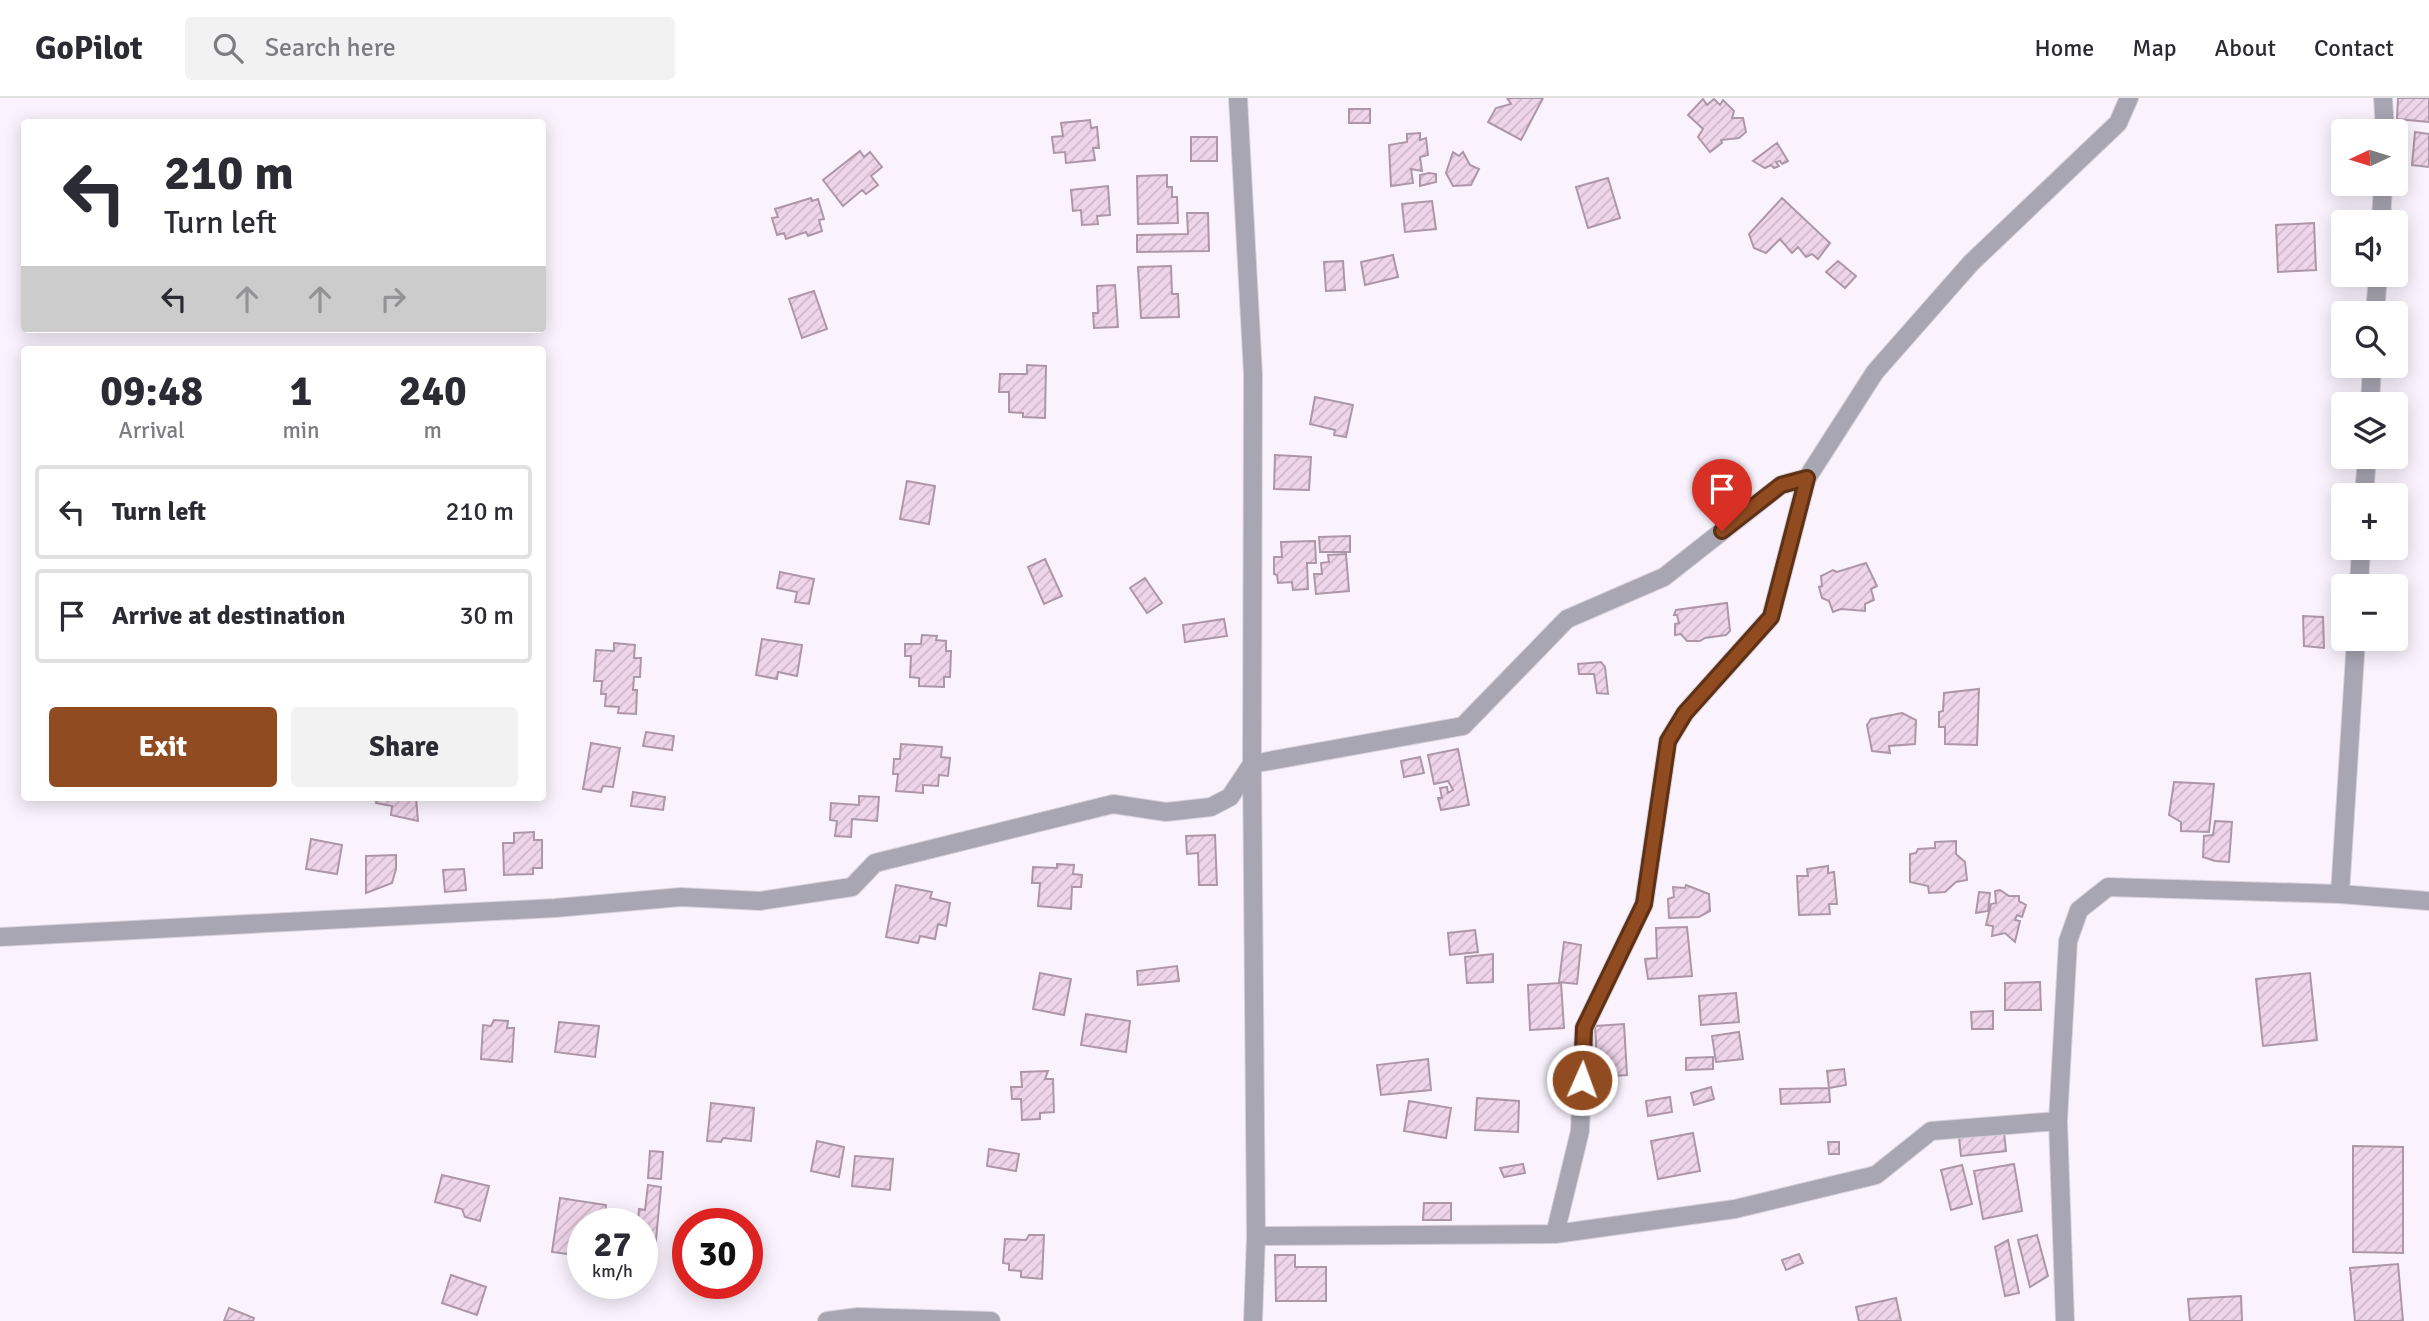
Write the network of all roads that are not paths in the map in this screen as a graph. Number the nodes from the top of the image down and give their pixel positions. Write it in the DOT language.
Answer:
graph roads {
  1 [pos="1238,98"];
  2 [pos="2129,98"];
  3 [pos="2383,98"];
  4 [pos="2384,119"];
  5 [pos="1807,478"];
  6 [pos="2355,651"];
  7 [pos="1252,764"];
  8 [pos="2340,894"];
  9 [pos="2429,901"];
  10 [pos="0,937"];
  11 [pos="2057,1121"];
  12 [pos="1555,1234"];
  13 [pos="1256,1236"];
  14 [pos="827,1321"];
  15 [pos="991,1321"];
  16 [pos="1253,1321"];
  17 [pos="2065,1321"];
  1 -- 7 [label="street"];
  2 -- 5 [label="street"];
  3 -- 4 [label="street"];
  5 -- 7 [label="street"];
  5 -- 12 [label="street"];
  6 -- 8 [label="street"];
  7 -- 10 [label="street"];
  7 -- 13 [label="street"];
  8 -- 9 [label="street"];
  8 -- 11 [label="street"];
  11 -- 12 [label="street"];
  11 -- 17 [label="street"];
  12 -- 13 [label="street"];
  13 -- 16 [label="street"];
  14 -- 15 [label="street"];
}
